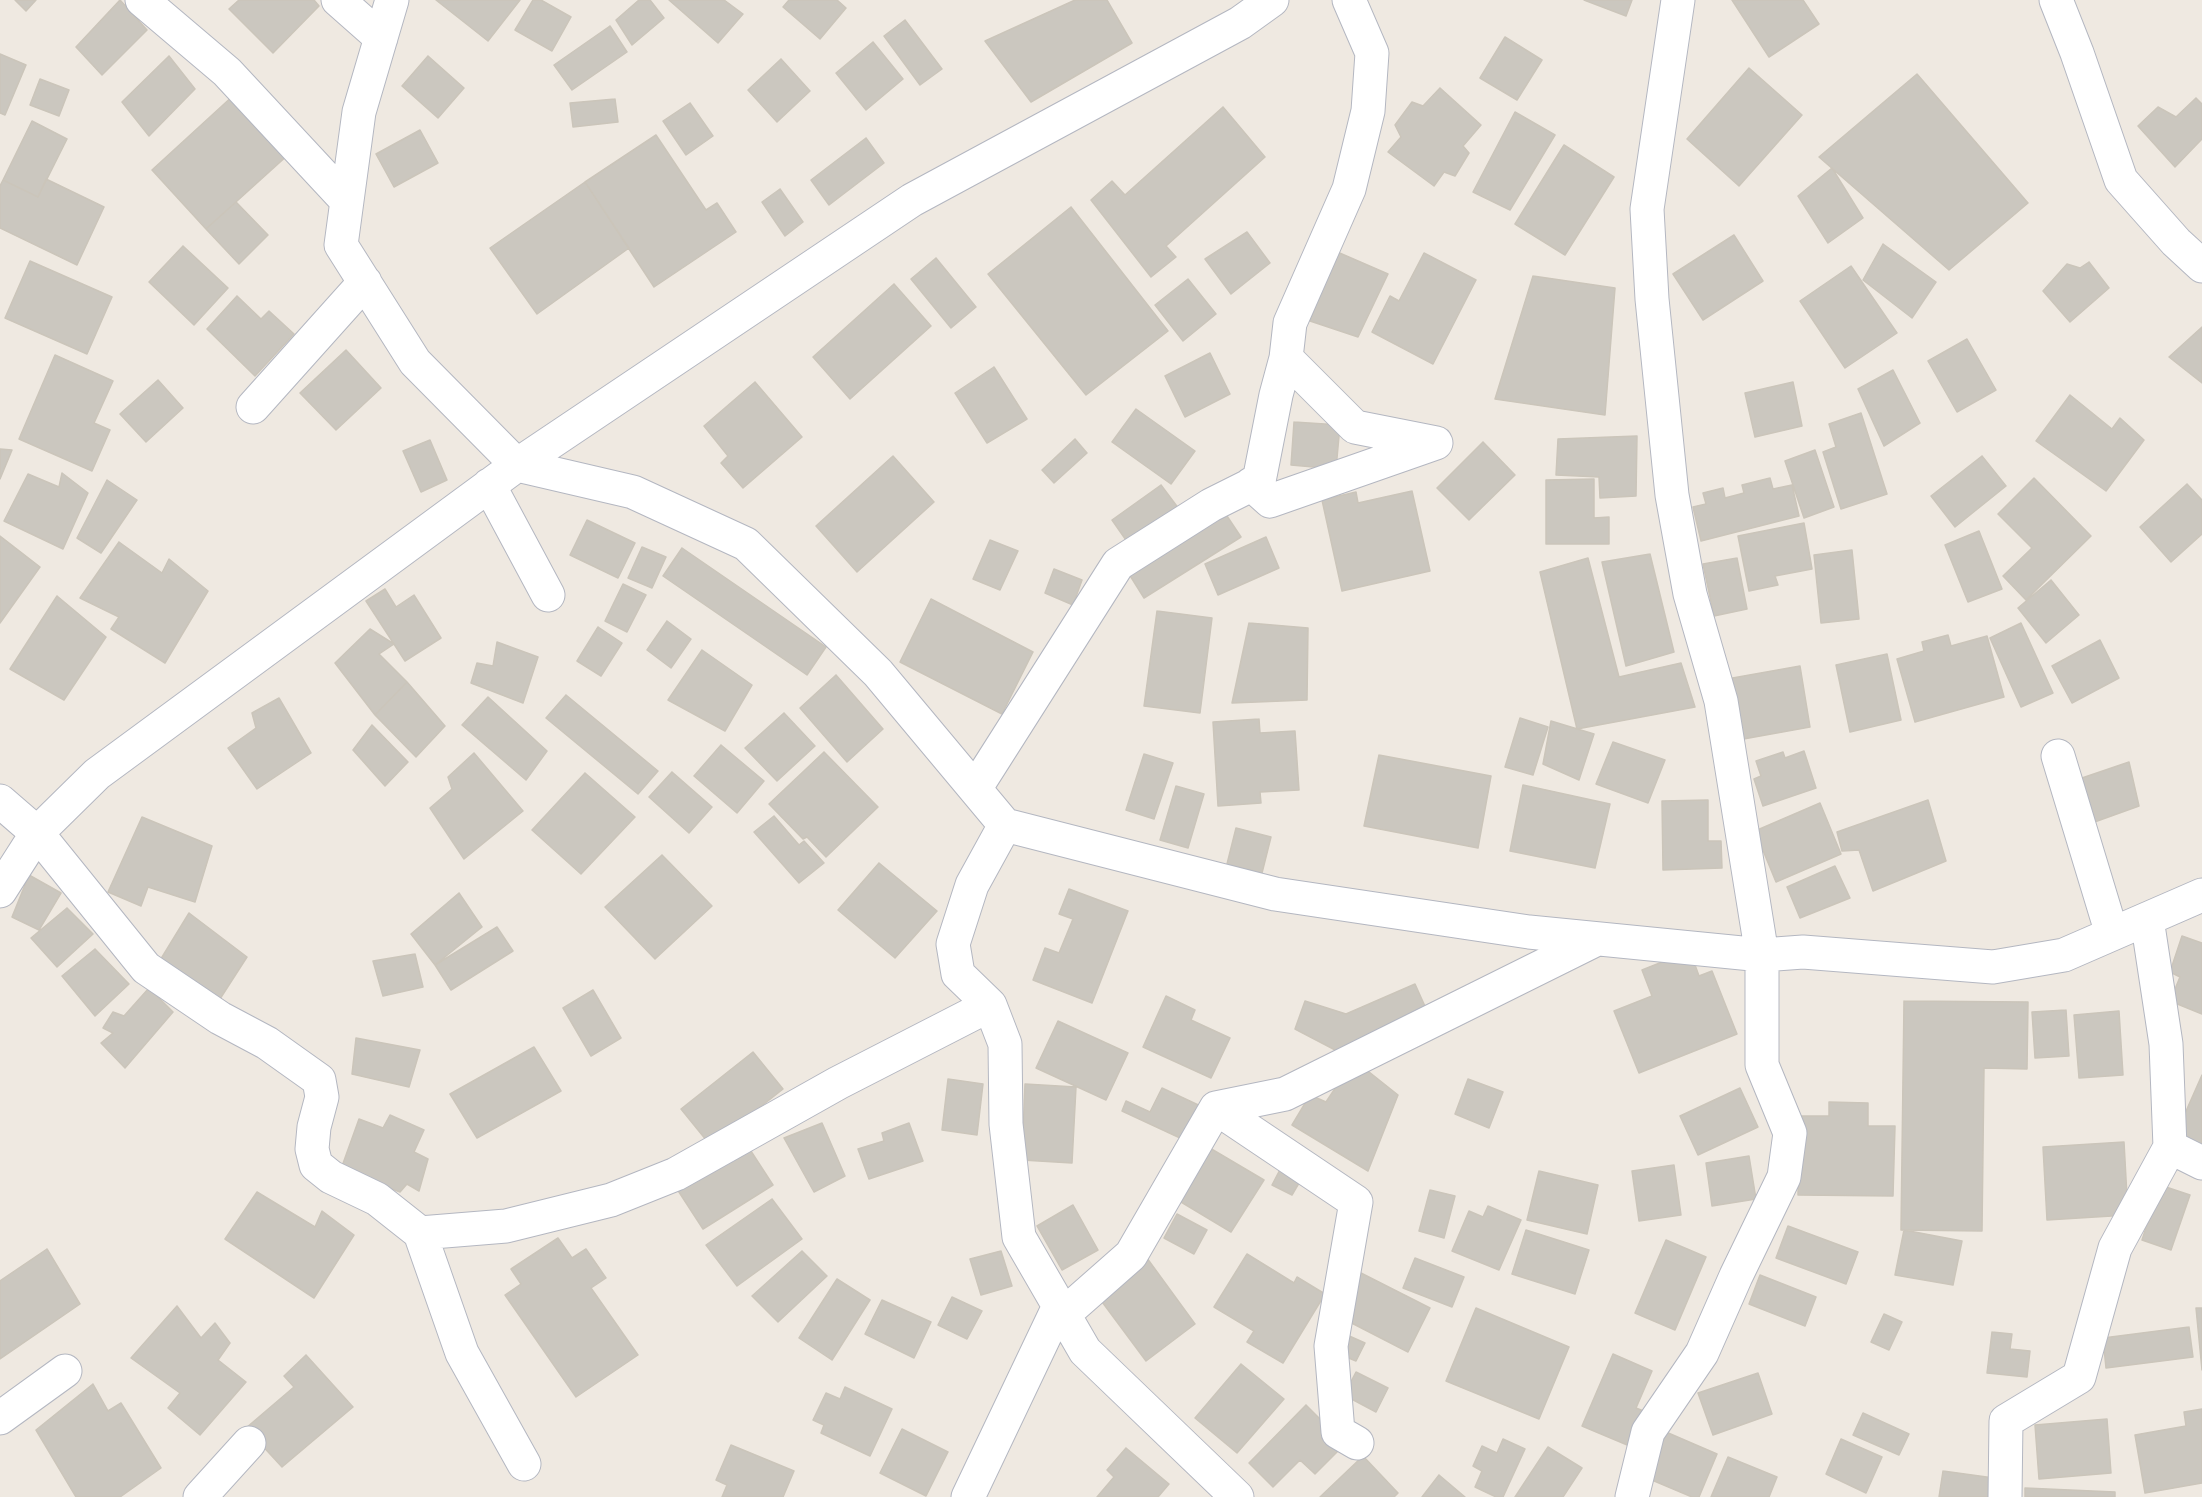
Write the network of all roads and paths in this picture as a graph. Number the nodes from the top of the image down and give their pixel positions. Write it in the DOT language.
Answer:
graph roads {
  1 [pos="142,0"];
  2 [pos="338,0"];
  3 [pos="392,0"];
  4 [pos="1272,0"];
  5 [pos="1349,0"];
  6 [pos="1678,0"];
  7 [pos="2056,0"];
  8 [pos="381,38"];
  9 [pos="347,201"];
  10 [pos="2202,266"];
  11 [pos="364,282"];
  12 [pos="1286,358"];
  13 [pos="253,407"];
  14 [pos="517,465"];
  15 [pos="1251,484"];
  16 [pos="489,485"];
  17 [pos="548,595"];
  18 [pos="2058,756"];
  19 [pos="975,789"];
  20 [pos="0,801"];
  21 [pos="1005,825"];
  22 [pos="37,833"];
  23 [pos="0,891"];
  24 [pos="2202,895"];
  25 [pos="2147,919"];
  26 [pos="2112,934"];
  27 [pos="1597,939"];
  28 [pos="1762,955"];
  29 [pos="990,1005"];
  30 [pos="1216,1108"];
  31 [pos="2170,1147"];
  32 [pos="2202,1163"];
  33 [pos="420,1233"];
  34 [pos="1061,1310"];
  35 [pos="65,1371"];
  36 [pos="0,1418"];
  37 [pos="249,1443"];
  38 [pos="1357,1443"];
  39 [pos="524,1464"];
  40 [pos="200,1497"];
  41 [pos="968,1497"];
  42 [pos="1237,1497"];
  43 [pos="1632,1497"];
  44 [pos="2005,1497"];
  1 -- 9 [label="street"];
  2 -- 8 [label="street"];
  3 -- 8 [label="street"];
  4 -- 14 [label="street"];
  5 -- 12 [label="street"];
  6 -- 28 [label="street"];
  7 -- 10 [label="street"];
  8 -- 9 [label="street"];
  9 -- 11 [label="street"];
  11 -- 13 [label="street"];
  11 -- 14 [label="street"];
  12 -- 15 [label="street"];
  12 -- 15 [label="street"];
  14 -- 16 [label="street"];
  14 -- 19 [label="street"];
  15 -- 19 [label="street"];
  16 -- 17 [label="street"];
  16 -- 22 [label="street"];
  18 -- 26 [label="street"];
  19 -- 21 [label="street"];
  20 -- 22 [label="street"];
  21 -- 27 [label="street"];
  21 -- 29 [label="street"];
  22 -- 23 [label="street"];
  22 -- 33 [label="street"];
  24 -- 25 [label="street"];
  25 -- 26 [label="street"];
  25 -- 31 [label="street"];
  26 -- 28 [label="street"];
  27 -- 28 [label="street"];
  27 -- 30 [label="street"];
  28 -- 43 [label="street"];
  29 -- 33 [label="street"];
  29 -- 34 [label="street"];
  30 -- 34 [label="street"];
  30 -- 38 [label="street"];
  31 -- 32 [label="street"];
  31 -- 44 [label="street"];
  33 -- 39 [label="street"];
  34 -- 41 [label="street"];
  34 -- 42 [label="street"];
  35 -- 36 [label="street"];
  37 -- 40 [label="street"];
}
